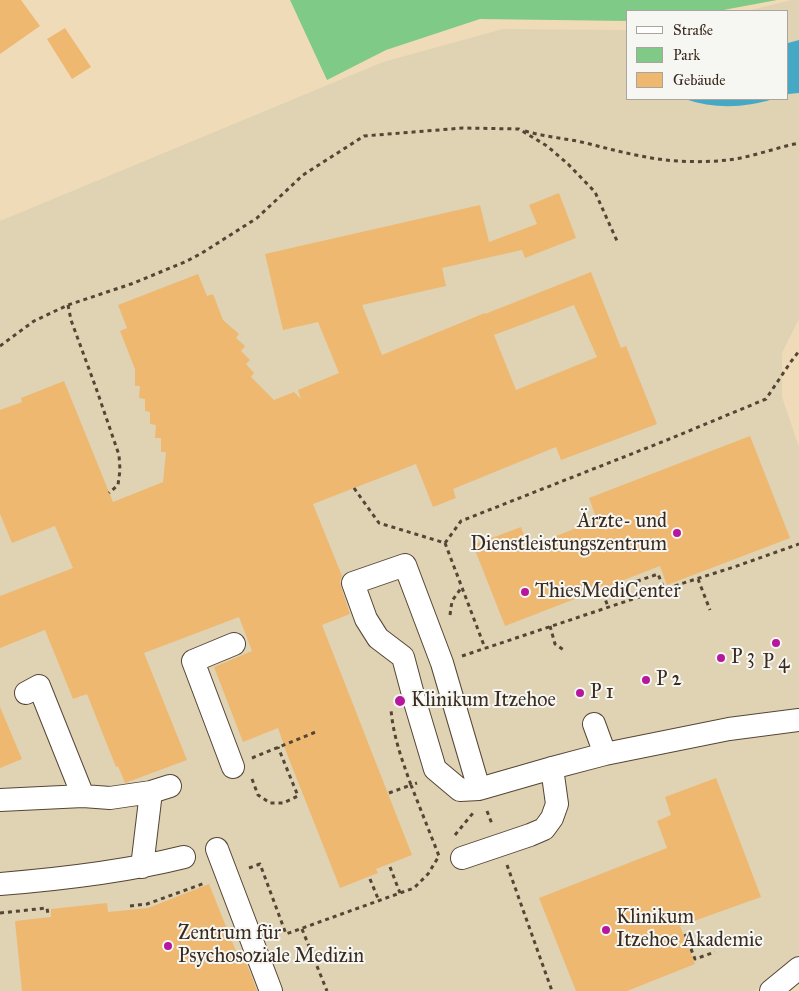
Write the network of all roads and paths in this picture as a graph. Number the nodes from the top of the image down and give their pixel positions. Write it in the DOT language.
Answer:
graph roads {
  1 [pos="519,129"];
  2 [pos="799,143"];
  3 [pos="617,241"];
  4 [pos="68,306"];
  5 [pos="0,346"];
  6 [pos="799,351"];
  7 [pos="354,488"];
  8 [pos="109,493"];
  9 [pos="445,543"];
  10 [pos="799,544"];
  11 [pos="698,578"];
  12 [pos="664,589"];
  13 [pos="608,607"];
  14 [pos="710,610"];
  15 [pos="550,626"];
  16 [pos="234,644"];
  17 [pos="485,648"];
  18 [pos="565,651"];
  19 [pos="442,663"];
  20 [pos="26,693"];
  21 [pos="799,720"];
  22 [pos="594,724"];
  23 [pos="318,731"];
  24 [pos="606,754"];
  25 [pos="239,764"];
  26 [pos="552,768"];
  27 [pos="411,785"];
  28 [pos="470,789"];
  29 [pos="84,796"];
  30 [pos="0,800"];
  31 [pos="500,845"];
  32 [pos="217,849"];
  33 [pos="184,857"];
  34 [pos="462,858"];
  35 [pos="142,867"];
  36 [pos="390,867"];
  37 [pos="226,875"];
  38 [pos="370,879"];
  39 [pos="0,884"];
  40 [pos="400,893"];
  41 [pos="378,901"];
  42 [pos="130,906"];
  43 [pos="0,913"];
  44 [pos="48,914"];
  45 [pos="302,929"];
  46 [pos="685,934"];
  47 [pos="715,952"];
  48 [pos="799,968"];
  49 [pos="271,991"];
  50 [pos="327,991"];
  51 [pos="552,991"];
  52 [pos="771,991"];
  1 -- 2 [label="path"];
  1 -- 3 [label="path"];
  1 -- 4 [label="path"];
  4 -- 5 [label="path"];
  4 -- 8 [label="path"];
  6 -- 9 [label="path"];
  7 -- 9 [label="path"];
  9 -- 17 [label="path"];
  10 -- 11 [label="path"];
  11 -- 12 [label="path"];
  11 -- 14 [label="path"];
  12 -- 13 [label="path"];
  12 -- 13 [label="path"];
  13 -- 15 [label="path"];
  15 -- 17 [label="path"];
  15 -- 18 [label="path"];
  16 -- 25 [label="street"];
  17 -- 19 [label="path"];
  19 -- 28 [label="street"];
  19 -- 28 [label="street"];
  20 -- 29 [label="street"];
  21 -- 24 [label="street"];
  22 -- 24 [label="street"];
  23 -- 25 [label="path"];
  24 -- 26 [label="street"];
  26 -- 28 [label="street"];
  26 -- 31 [label="street"];
  27 -- 40 [label="path"];
  28 -- 31 [label="path"];
  29 -- 30 [label="street"];
  29 -- 35 [label="street"];
  31 -- 34 [label="street"];
  31 -- 51 [label="path"];
  32 -- 37 [label="street"];
  33 -- 35 [label="street"];
  35 -- 39 [label="street"];
  36 -- 40 [label="path"];
  37 -- 42 [label="path"];
  37 -- 45 [label="path"];
  37 -- 49 [label="street"];
  38 -- 41 [label="path"];
  40 -- 41 [label="path"];
  41 -- 45 [label="path"];
  43 -- 44 [label="path"];
  45 -- 50 [label="path"];
  46 -- 47 [label="path"];
  48 -- 52 [label="street"];
}
